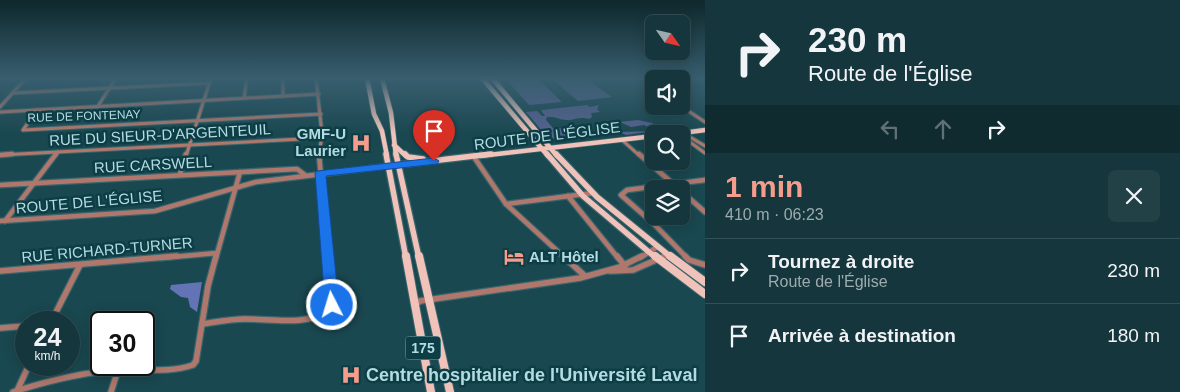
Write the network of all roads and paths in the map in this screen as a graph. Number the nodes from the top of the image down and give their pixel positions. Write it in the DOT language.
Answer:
graph roads {
  1 [pos="9,96"];
  2 [pos="104,96"];
  3 [pos="206,96"];
  4 [pos="277,96"];
  5 [pos="318,96"];
  6 [pos="371,96"];
  7 [pos="387,96"];
  8 [pos="498,96"];
  9 [pos="507,96"];
  10 [pos="244,98"];
  11 [pos="205,100"];
  12 [pos="98,106"];
  13 [pos="0,107"];
  14 [pos="38,110"];
  15 [pos="0,112"];
  16 [pos="690,112"];
  17 [pos="321,114"];
  18 [pos="198,121"];
  19 [pos="705,122"];
  20 [pos="705,130"];
  21 [pos="690,132"];
  22 [pos="690,136"];
  23 [pos="645,137"];
  24 [pos="321,138"];
  25 [pos="622,140"];
  26 [pos="690,142"];
  27 [pos="190,145"];
  28 [pos="394,145"];
  29 [pos="705,146"];
  30 [pos="551,148"];
  31 [pos="543,149"];
  32 [pos="58,152"];
  33 [pos="705,153"];
  34 [pos="0,155"];
  35 [pos="474,157"];
  36 [pos="447,160"];
  37 [pos="399,165"];
  38 [pos="388,166"];
  39 [pos="240,172"];
  40 [pos="320,173"];
  41 [pos="180,174"];
  42 [pos="305,175"];
  43 [pos="669,180"];
  44 [pos="705,180"];
  45 [pos="690,182"];
  46 [pos="35,183"];
  47 [pos="1,184"];
  48 [pos="236,187"];
  49 [pos="645,188"];
  50 [pos="592,193"];
  51 [pos="581,194"];
  52 [pos="568,196"];
  53 [pos="690,199"];
  54 [pos="506,204"];
  55 [pos="705,212"];
  56 [pos="645,216"];
  57 [pos="2,221"];
  58 [pos="655,225"];
  59 [pos="657,247"];
  60 [pos="648,252"];
  61 [pos="217,253"];
  62 [pos="668,255"];
  63 [pos="658,260"];
  64 [pos="80,265"];
  65 [pos="705,265"];
  66 [pos="625,266"];
  67 [pos="0,271"];
  68 [pos="609,271"];
  69 [pos="585,276"];
  70 [pos="705,282"];
  71 [pos="705,294"];
  72 [pos="430,300"];
  73 [pos="415,305"];
  74 [pos="57,311"];
  75 [pos="202,324"];
  76 [pos="15,327"];
  77 [pos="0,328"];
  78 [pos="155,369"];
  79 [pos="90,375"];
  80 [pos="23,376"];
  81 [pos="116,376"];
  82 [pos="15,392"];
  83 [pos="111,392"];
  84 [pos="431,392"];
  85 [pos="450,392"];
  1 -- 13 [label="street"];
  2 -- 12 [label="street"];
  3 -- 11 [label="street"];
  4 -- 10 [label="street"];
  5 -- 17 [label="street"];
  6 -- 38 [label="main road, 175"];
  7 -- 28 [label="main road, 175"];
  8 -- 31 [label="main road"];
  9 -- 30 [label="main road"];
  10 -- 11 [label="street"];
  11 -- 12 [label="street"];
  11 -- 18 [label="street"];
  12 -- 14 [label="street"];
  14 -- 15 [label="street"];
  14 -- 18 [label="street, RUE DE FONTENAY"];
  16 -- 19 [label="street"];
  17 -- 18 [label="street, RUE DE FONTENAY"];
  17 -- 24 [label="street"];
  18 -- 27 [label="street"];
  20 -- 21 [label="main road"];
  22 -- 29 [label="street"];
  23 -- 25 [label="main road, ROUTE DE L'ÉGLISE"];
  24 -- 27 [label="street, RUE DU SIEUR-D'ARGENTEUIL"];
  24 -- 40 [label="street"];
  25 -- 30 [label="main road, ROUTE DE L'ÉGLISE"];
  25 -- 43 [label="street"];
  26 -- 33 [label="street"];
  27 -- 32 [label="street, RUE DU SIEUR-D'ARGENTEUIL"];
  27 -- 41 [label="street"];
  28 -- 36 [label="main road"];
  28 -- 37 [label="main road, 175"];
  30 -- 31 [label="main road, ROUTE DE L'ÉGLISE"];
  30 -- 50 [label="main road"];
  31 -- 35 [label="main road, ROUTE DE L'ÉGLISE"];
  31 -- 51 [label="main road"];
  32 -- 34 [label="street, RUE DU SIEUR-D'ARGENTEUIL"];
  32 -- 46 [label="street"];
  35 -- 36 [label="main road, ROUTE DE L'ÉGLISE"];
  35 -- 54 [label="street"];
  36 -- 37 [label="main road, ROUTE DE L'ÉGLISE"];
  37 -- 38 [label="main road, ROUTE DE L'ÉGLISE"];
  37 -- 72 [label="main road, 175"];
  38 -- 40 [label="street, ROUTE DE L'ÉGLISE"];
  38 -- 73 [label="main road, 175"];
  39 -- 41 [label="street, RUE CARSWELL"];
  39 -- 42 [label="street, RUE CARSWELL"];
  39 -- 48 [label="street"];
  40 -- 42 [label="street, ROUTE DE L'ÉGLISE"];
  40 -- 75 [label="street"];
  41 -- 46 [label="street, RUE CARSWELL"];
  42 -- 48 [label="street, ROUTE DE L'ÉGLISE"];
  44 -- 45 [label="street"];
  46 -- 47 [label="street, RUE CARSWELL"];
  46 -- 57 [label="street"];
  48 -- 57 [label="street, ROUTE DE L'ÉGLISE"];
  48 -- 61 [label="street"];
  49 -- 56 [label="street"];
  50 -- 51 [label="street"];
  50 -- 59 [label="main road"];
  51 -- 52 [label="street"];
  51 -- 60 [label="main road"];
  52 -- 54 [label="street"];
  52 -- 66 [label="street"];
  53 -- 55 [label="street"];
  54 -- 69 [label="street"];
  58 -- 65 [label="street"];
  59 -- 60 [label="street"];
  59 -- 62 [label="main road"];
  60 -- 63 [label="main road"];
  60 -- 66 [label="street"];
  61 -- 64 [label="street, RUE RICHARD-TURNER"];
  61 -- 75 [label="street"];
  62 -- 63 [label="street"];
  62 -- 70 [label="main road"];
  63 -- 68 [label="street"];
  63 -- 71 [label="main road"];
  64 -- 67 [label="street, RUE RICHARD-TURNER"];
  64 -- 74 [label="street"];
  66 -- 68 [label="street"];
  68 -- 69 [label="street"];
  69 -- 72 [label="street"];
  72 -- 73 [label="street"];
  72 -- 85 [label="main road, 175"];
  73 -- 84 [label="main road, 175"];
  75 -- 78 [label="street"];
  76 -- 77 [label="street"];
  79 -- 82 [label="street"];
  80 -- 82 [label="street"];
  81 -- 83 [label="street"];
}
